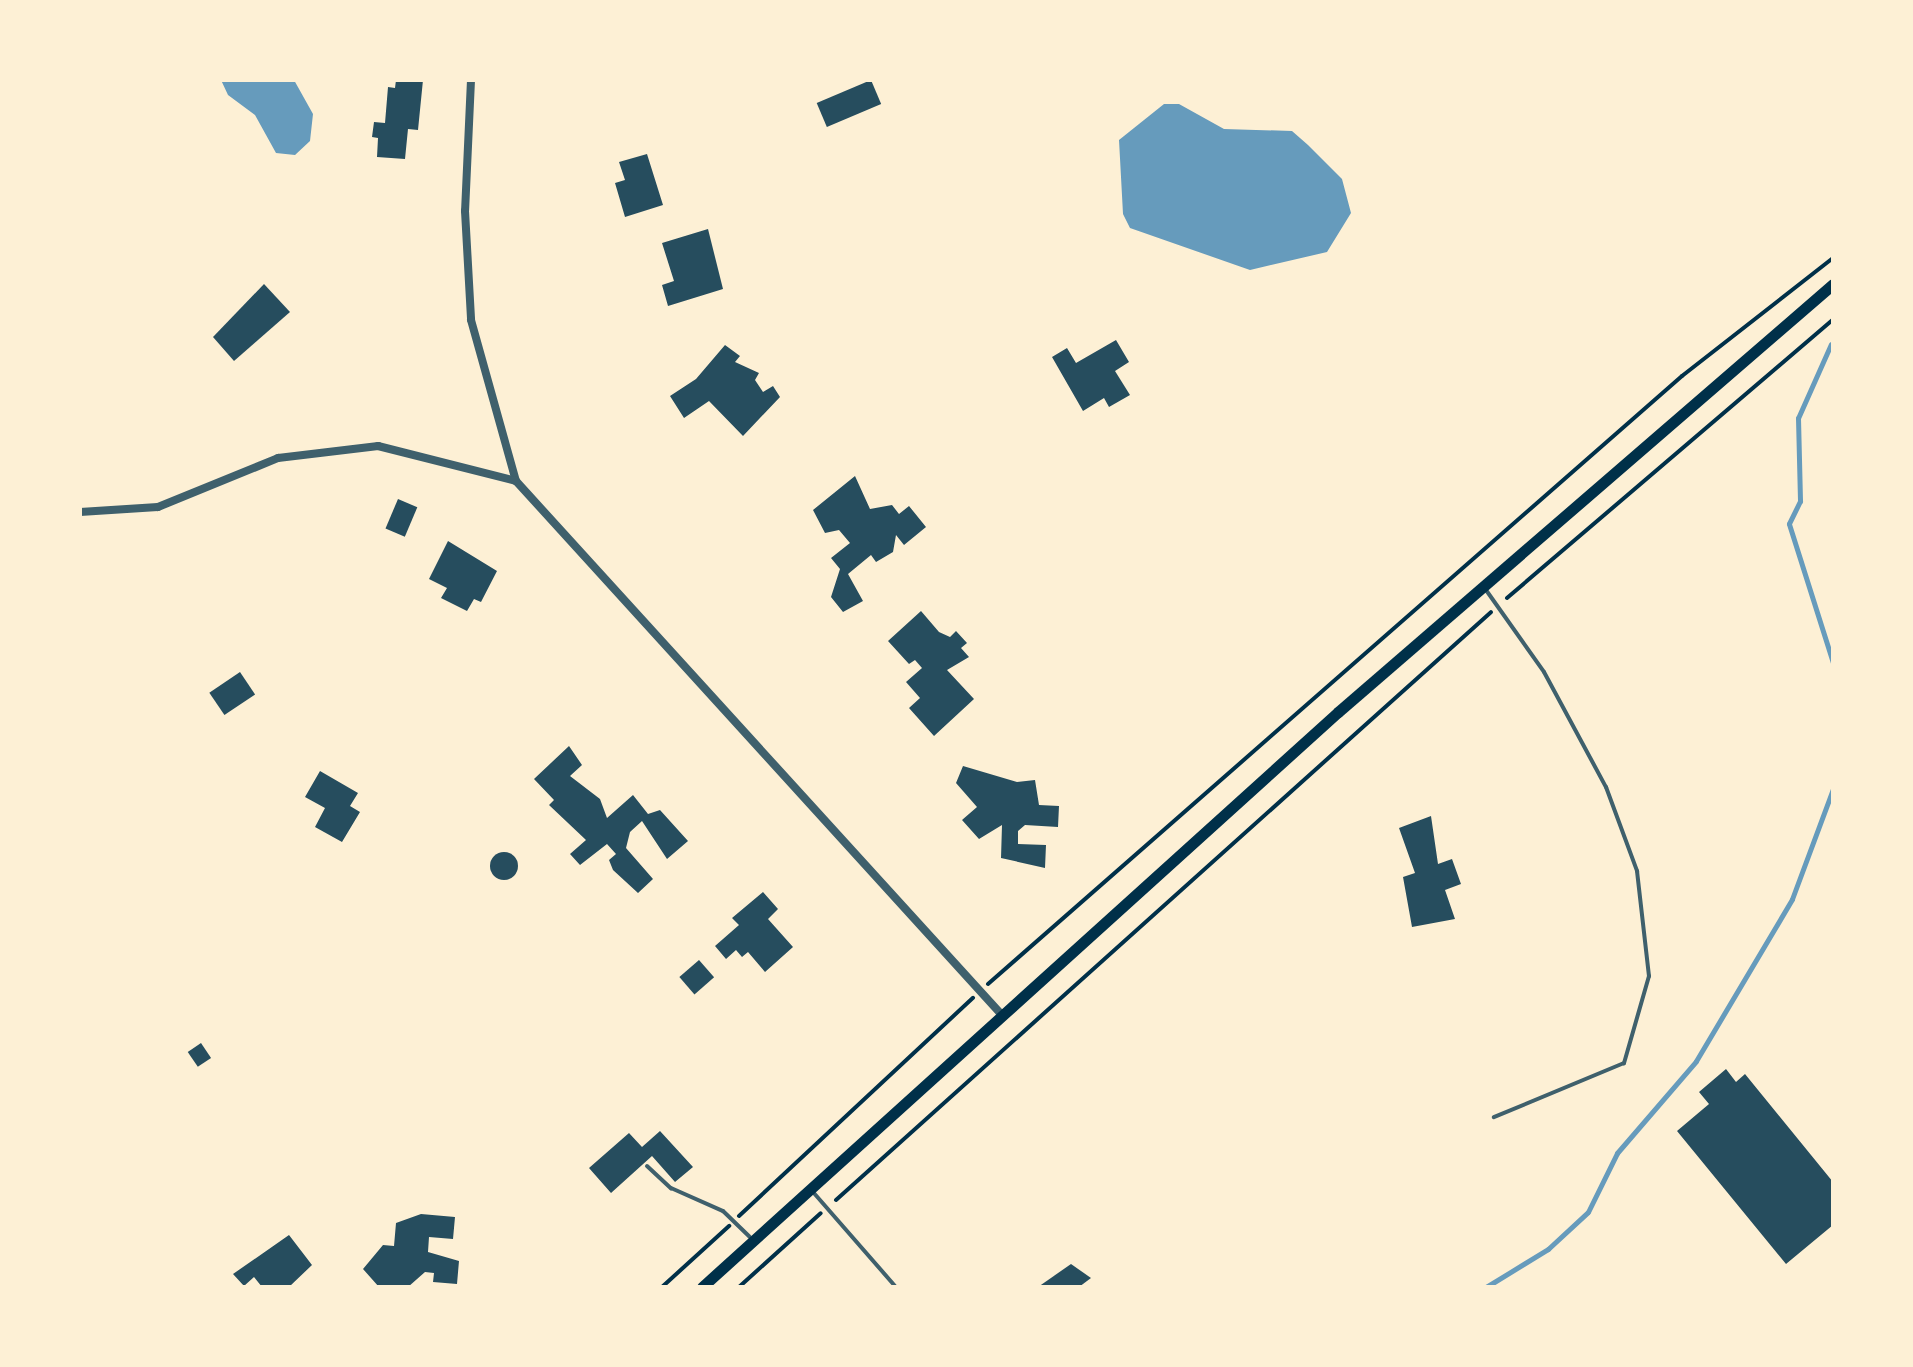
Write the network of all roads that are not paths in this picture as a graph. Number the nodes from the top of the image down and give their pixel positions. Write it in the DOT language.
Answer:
graph roads {
  1 [pos="471,80"];
  2 [pos="1833,284"];
  3 [pos="516,481"];
  4 [pos="80,512"];
  5 [pos="1483,586"];
  6 [pos="1002,1014"];
  7 [pos="1494,1117"];
  8 [pos="647,1166"];
  9 [pos="810,1188"];
  10 [pos="753,1241"];
  11 [pos="702,1287"];
  12 [pos="896,1287"];
  1 -- 3 [label="street"];
  2 -- 5 [label="main road"];
  3 -- 4 [label="street"];
  3 -- 6 [label="street"];
  5 -- 6 [label="main road"];
  5 -- 7 [label="lane"];
  6 -- 9 [label="main road"];
  8 -- 10 [label="lane"];
  9 -- 10 [label="main road"];
  9 -- 12 [label="lane"];
  10 -- 11 [label="main road"];
}
